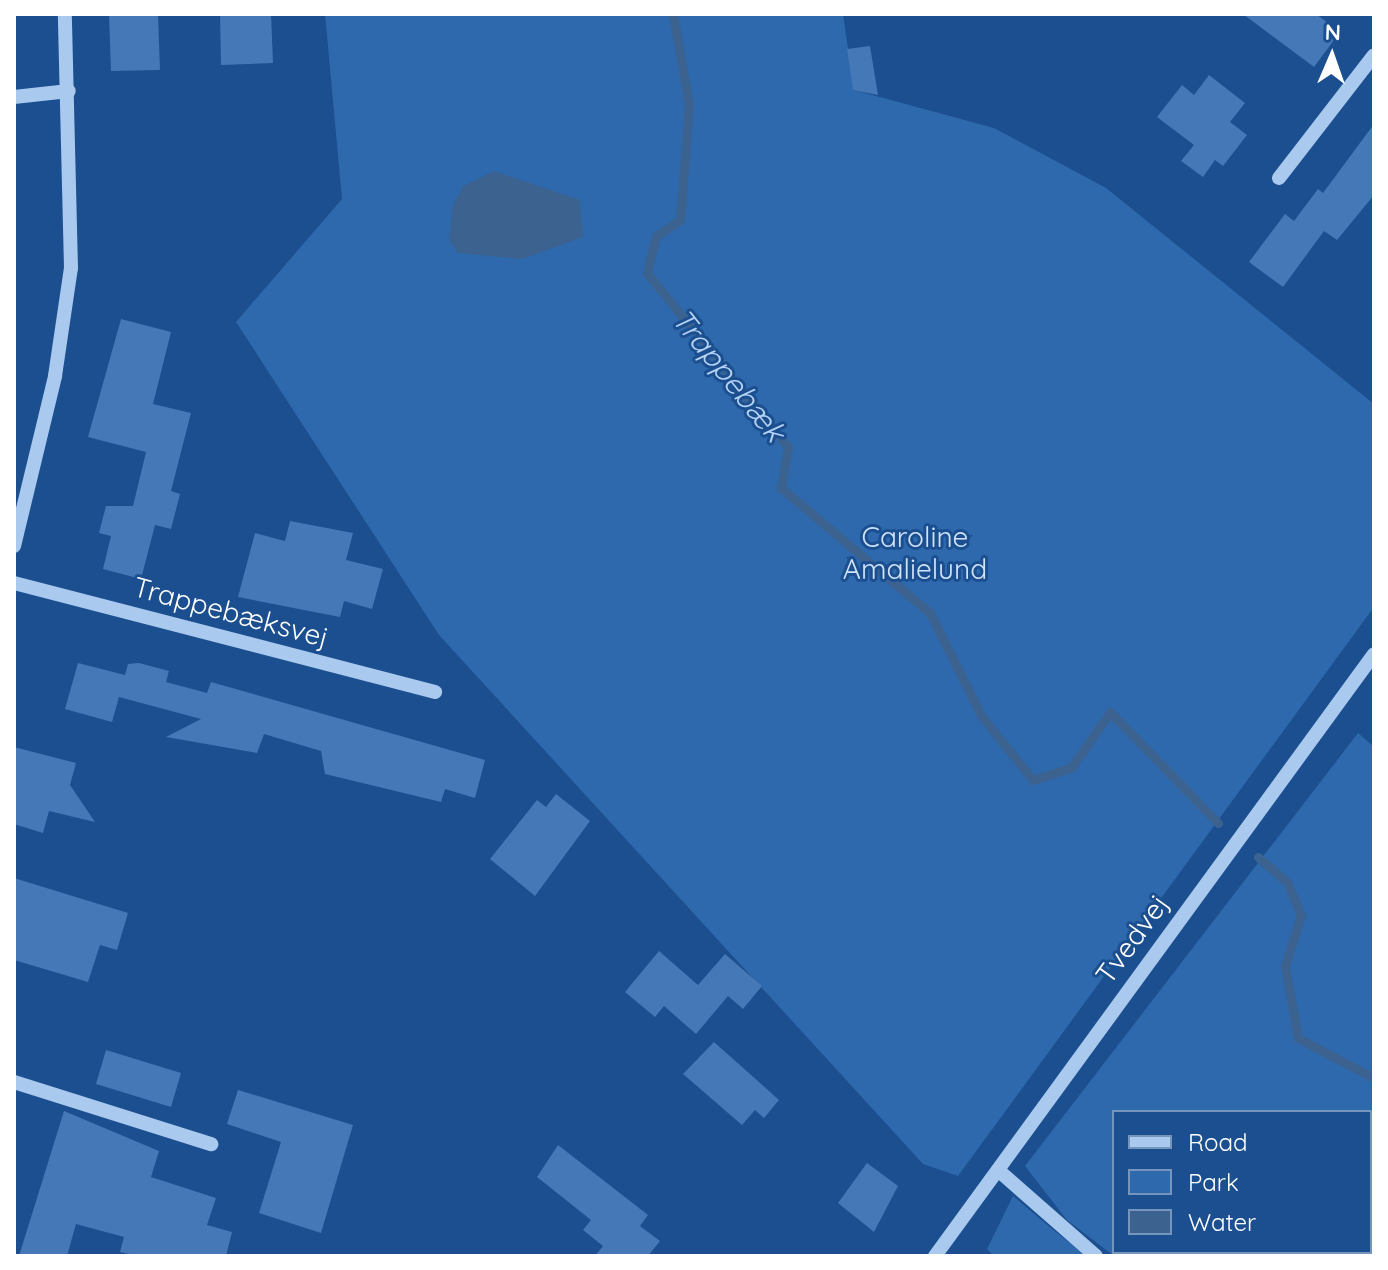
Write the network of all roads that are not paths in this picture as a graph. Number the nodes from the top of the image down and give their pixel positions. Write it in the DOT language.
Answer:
graph roads {
  1 [pos="65,14"];
  2 [pos="1374,55"];
  3 [pos="69,91"];
  4 [pos="14,97"];
  5 [pos="1279,178"];
  6 [pos="14,546"];
  7 [pos="14,583"];
  8 [pos="1374,654"];
  9 [pos="435,692"];
  10 [pos="14,1082"];
  11 [pos="211,1144"];
  12 [pos="998,1170"];
  13 [pos="935,1256"];
  14 [pos="1096,1256"];
  1 -- 3 [label="street"];
  2 -- 5 [label="street"];
  3 -- 4 [label="street"];
  3 -- 6 [label="street"];
  7 -- 9 [label="street, Trappebæksvej"];
  8 -- 12 [label="street, Tvedvej"];
  10 -- 11 [label="street"];
  12 -- 13 [label="street, Tvedvej"];
  12 -- 14 [label="street"];
}
